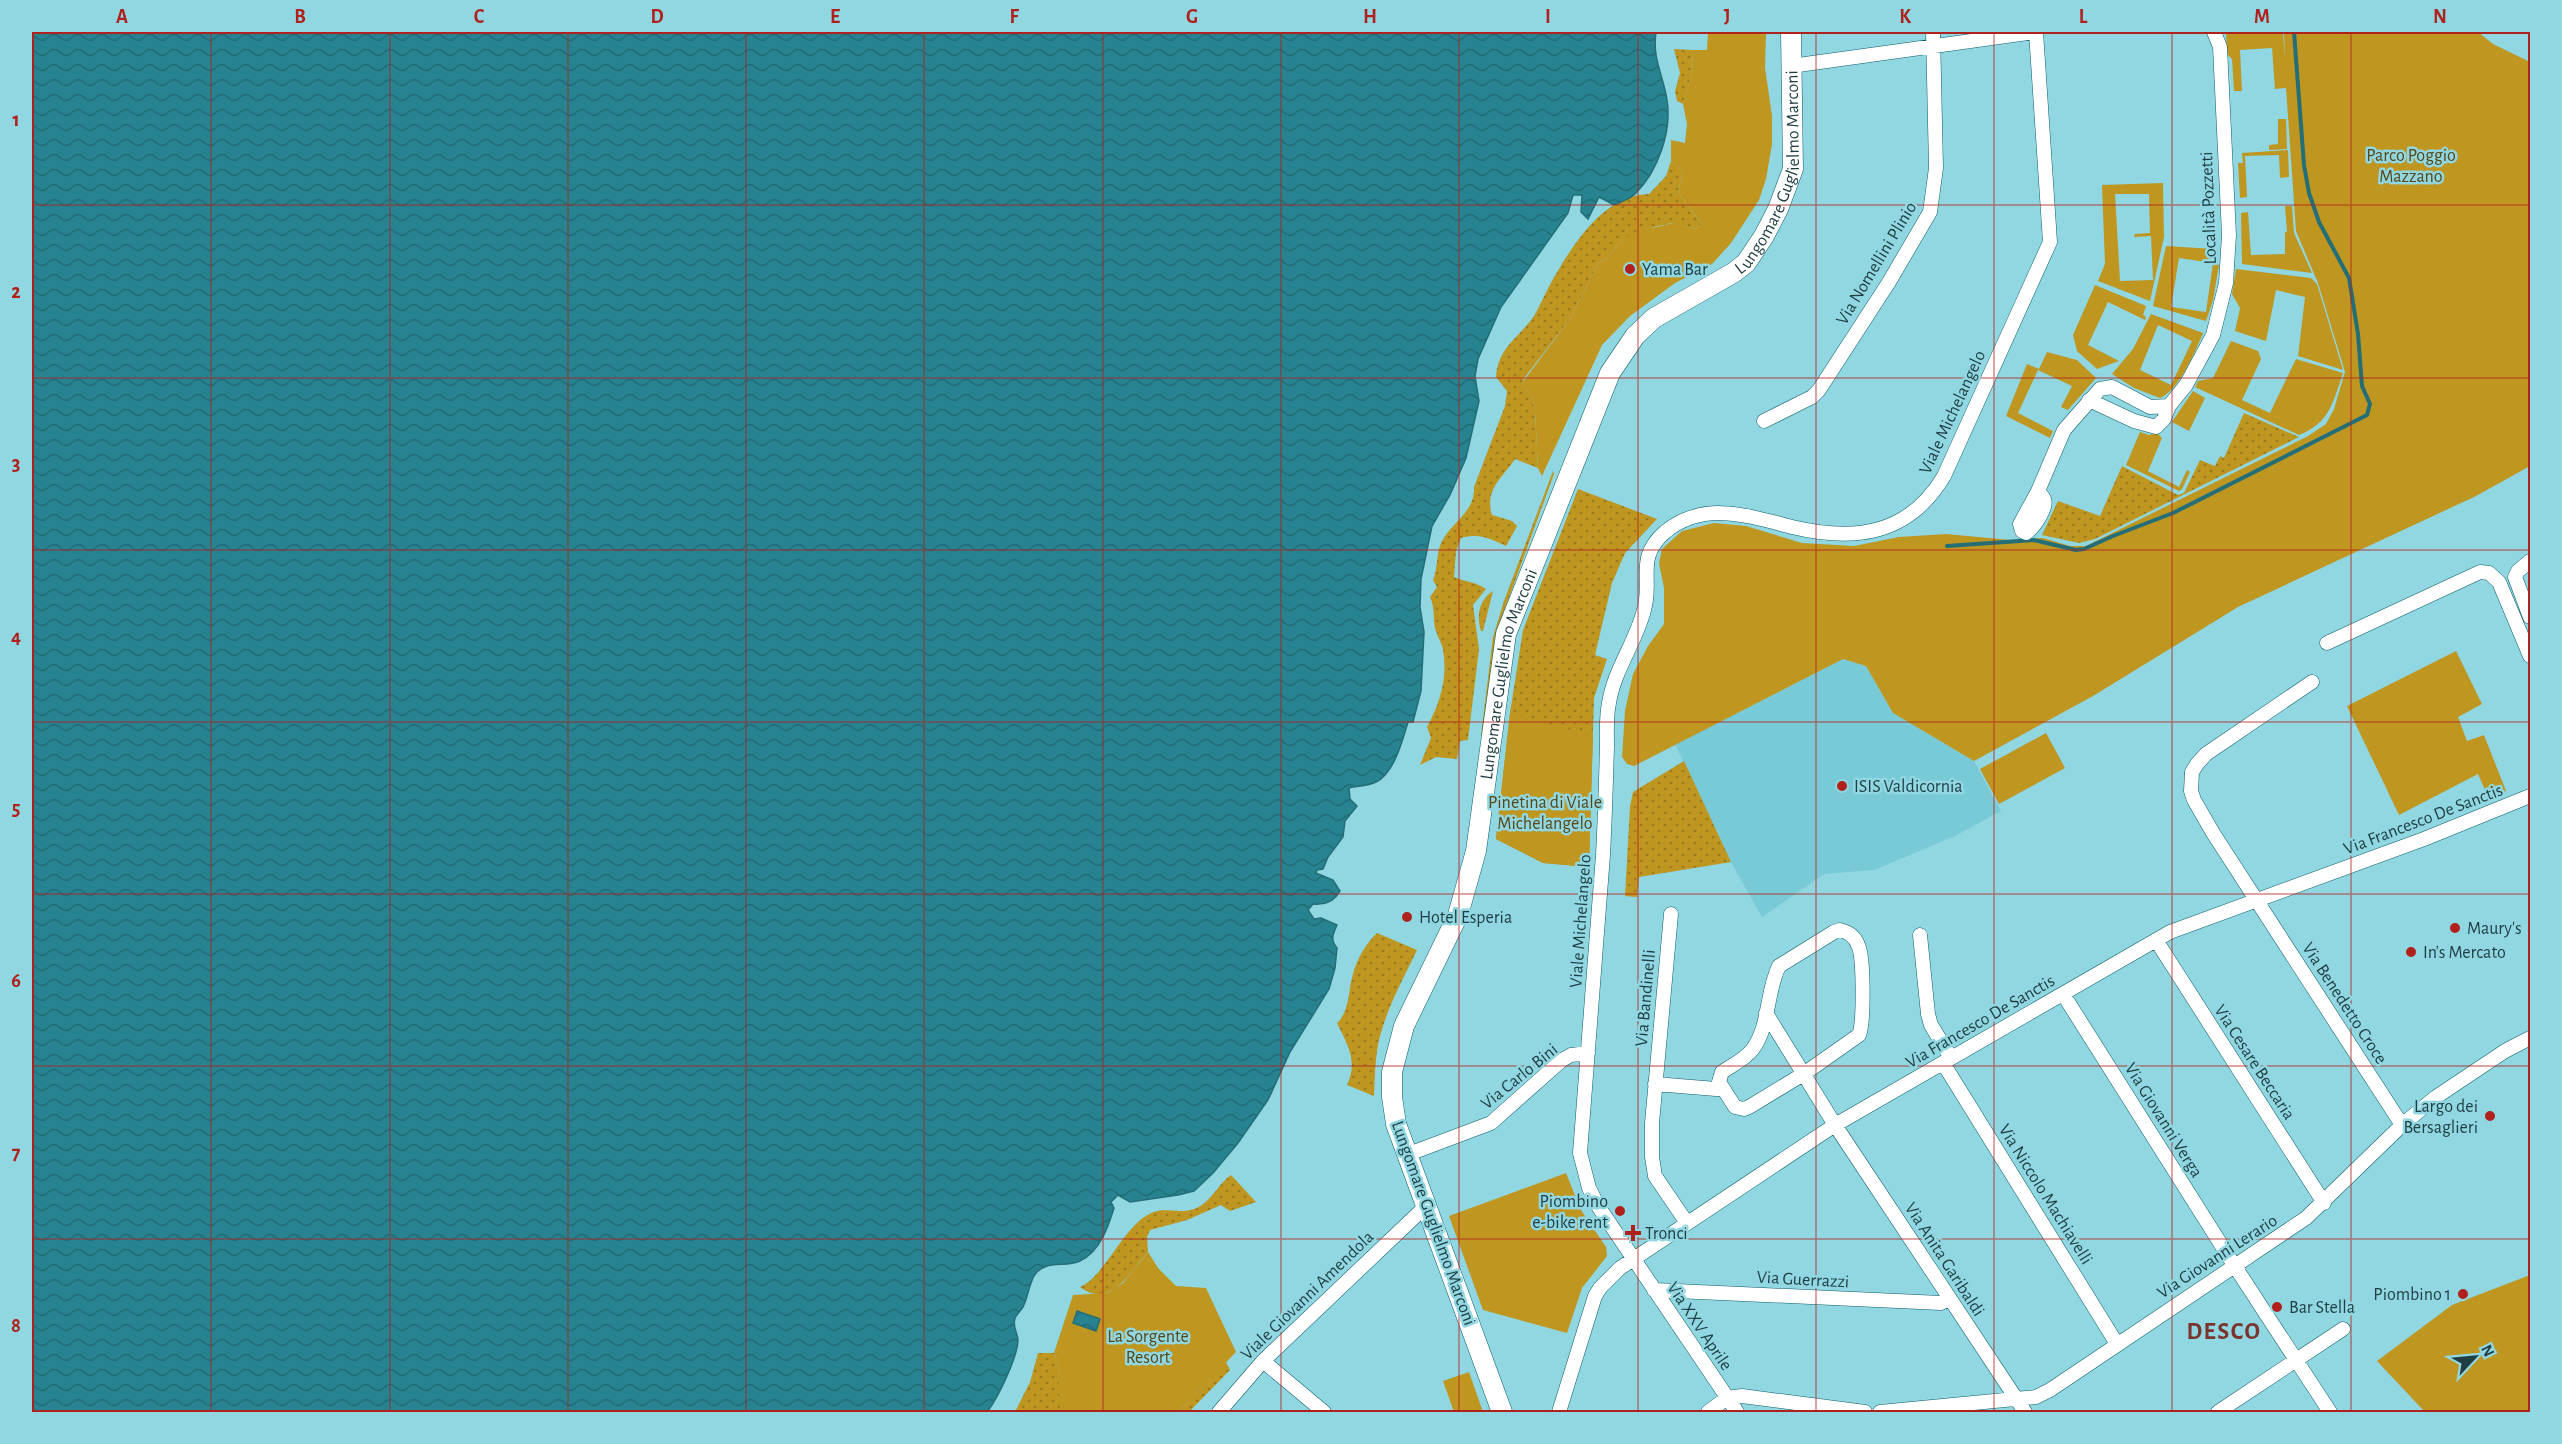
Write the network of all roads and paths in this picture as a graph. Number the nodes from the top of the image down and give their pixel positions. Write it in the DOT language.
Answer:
graph roads {
  1 [pos="1791,32"];
  2 [pos="2036,32"];
  3 [pos="2214,32"];
  4 [pos="1933,39"];
  5 [pos="1791,66"];
  6 [pos="2089,400"];
  7 [pos="2169,406"];
  8 [pos="1764,421"];
  9 [pos="2038,491"];
  10 [pos="2530,561"];
  11 [pos="2530,616"];
  12 [pos="2327,643"];
  13 [pos="2530,656"];
  14 [pos="2312,682"];
  15 [pos="2530,796"];
  16 [pos="2257,901"];
  17 [pos="1671,914"];
  18 [pos="1920,935"];
  19 [pos="2156,940"];
  20 [pos="2063,994"];
  21 [pos="1766,1013"];
  22 [pos="2530,1038"];
  23 [pos="1588,1053"];
  24 [pos="1947,1060"];
  25 [pos="1805,1073"];
  26 [pos="1655,1084"];
  27 [pos="1723,1088"];
  28 [pos="1835,1125"];
  29 [pos="2402,1125"];
  30 [pos="1406,1155"];
  31 [pos="2324,1203"];
  32 [pos="1425,1207"];
  33 [pos="1687,1223"];
  34 [pos="1633,1260"];
  35 [pos="2234,1265"];
  36 [pos="1654,1290"];
  37 [pos="1949,1299"];
  38 [pos="2343,1329"];
  39 [pos="2117,1344"];
  40 [pos="2296,1360"];
  41 [pos="1263,1361"];
  42 [pos="1727,1398"];
  43 [pos="2015,1399"];
  44 [pos="1219,1413"];
  45 [pos="1324,1413"];
  46 [pos="1502,1413"];
  47 [pos="1559,1413"];
  48 [pos="1708,1413"];
  49 [pos="1737,1413"];
  50 [pos="1865,1413"];
  51 [pos="1880,1413"];
  52 [pos="2025,1413"];
  53 [pos="2218,1413"];
  54 [pos="2330,1413"];
  1 -- 5 [label="street, Lungomare Guglielmo Marconi"];
  2 -- 4 [label="street"];
  2 -- 23 [label="street, Viale Michelangelo"];
  3 -- 7 [label="street, Località Pozzetti"];
  4 -- 5 [label="street"];
  4 -- 8 [label="street, Via Nomellini Plinio"];
  5 -- 30 [label="street, Lungomare Guglielmo Marconi"];
  6 -- 7 [label="street"];
  6 -- 7 [label="street, Località Pozzetti"];
  6 -- 9 [label="street"];
  10 -- 11 [label="street"];
  12 -- 13 [label="street"];
  14 -- 16 [label="street, Via Benedetto Croce"];
  15 -- 16 [label="street, Via Francesco De Sanctis"];
  16 -- 19 [label="street, Via Francesco De Sanctis"];
  16 -- 29 [label="street, Via Benedetto Croce"];
  17 -- 26 [label="street, Via Bandinelli"];
  18 -- 24 [label="street, Via Niccolo Machiavelli"];
  19 -- 20 [label="street, Via Francesco De Sanctis"];
  19 -- 31 [label="street, Via Cesare Beccaria"];
  20 -- 24 [label="street, Via Francesco De Sanctis"];
  20 -- 35 [label="street, Via Giovanni Verga"];
  21 -- 25 [label="street, Via Anita Garibaldi"];
  21 -- 25 [label="street"];
  21 -- 27 [label="street"];
  22 -- 29 [label="street, Via Giovanni Lerario"];
  23 -- 30 [label="street, Via Carlo Bini"];
  23 -- 34 [label="street, Viale Michelangelo"];
  24 -- 28 [label="street, Via Francesco De Sanctis"];
  24 -- 39 [label="street, Via Niccolo Machiavelli"];
  25 -- 27 [label="street"];
  25 -- 28 [label="street, Via Anita Garibaldi"];
  26 -- 27 [label="street"];
  26 -- 33 [label="street, Via Bandinelli"];
  28 -- 33 [label="street, Via Francesco De Sanctis"];
  28 -- 37 [label="street, Via Anita Garibaldi"];
  29 -- 31 [label="street, Via Giovanni Lerario"];
  30 -- 32 [label="street, Lungomare Guglielmo Marconi"];
  31 -- 35 [label="street, Via Giovanni Lerario"];
  32 -- 41 [label="street, Viale Giovanni Amendola"];
  32 -- 46 [label="street, Lungomare Guglielmo Marconi"];
  33 -- 34 [label="street, Via Francesco De Sanctis"];
  34 -- 36 [label="street, Via XXV Aprile"];
  34 -- 47 [label="street, Via Francesco De Sanctis"];
  35 -- 39 [label="street, Via Giovanni Lerario"];
  35 -- 40 [label="street, Via Giovanni Verga"];
  36 -- 37 [label="street, Via Guerrazzi"];
  36 -- 42 [label="street, Via XXV Aprile"];
  37 -- 43 [label="street, Via Anita Garibaldi"];
  38 -- 40 [label="street"];
  39 -- 43 [label="street, Via Giovanni Lerario"];
  40 -- 53 [label="street"];
  40 -- 54 [label="street, Via Giovanni Verga"];
  41 -- 44 [label="street, Viale Giovanni Amendola"];
  41 -- 45 [label="street"];
  42 -- 48 [label="street"];
  42 -- 49 [label="street, Via XXV Aprile"];
  42 -- 50 [label="street"];
  43 -- 51 [label="street, Via Giovanni Lerario"];
  43 -- 52 [label="street, Via Anita Garibaldi"];
}
